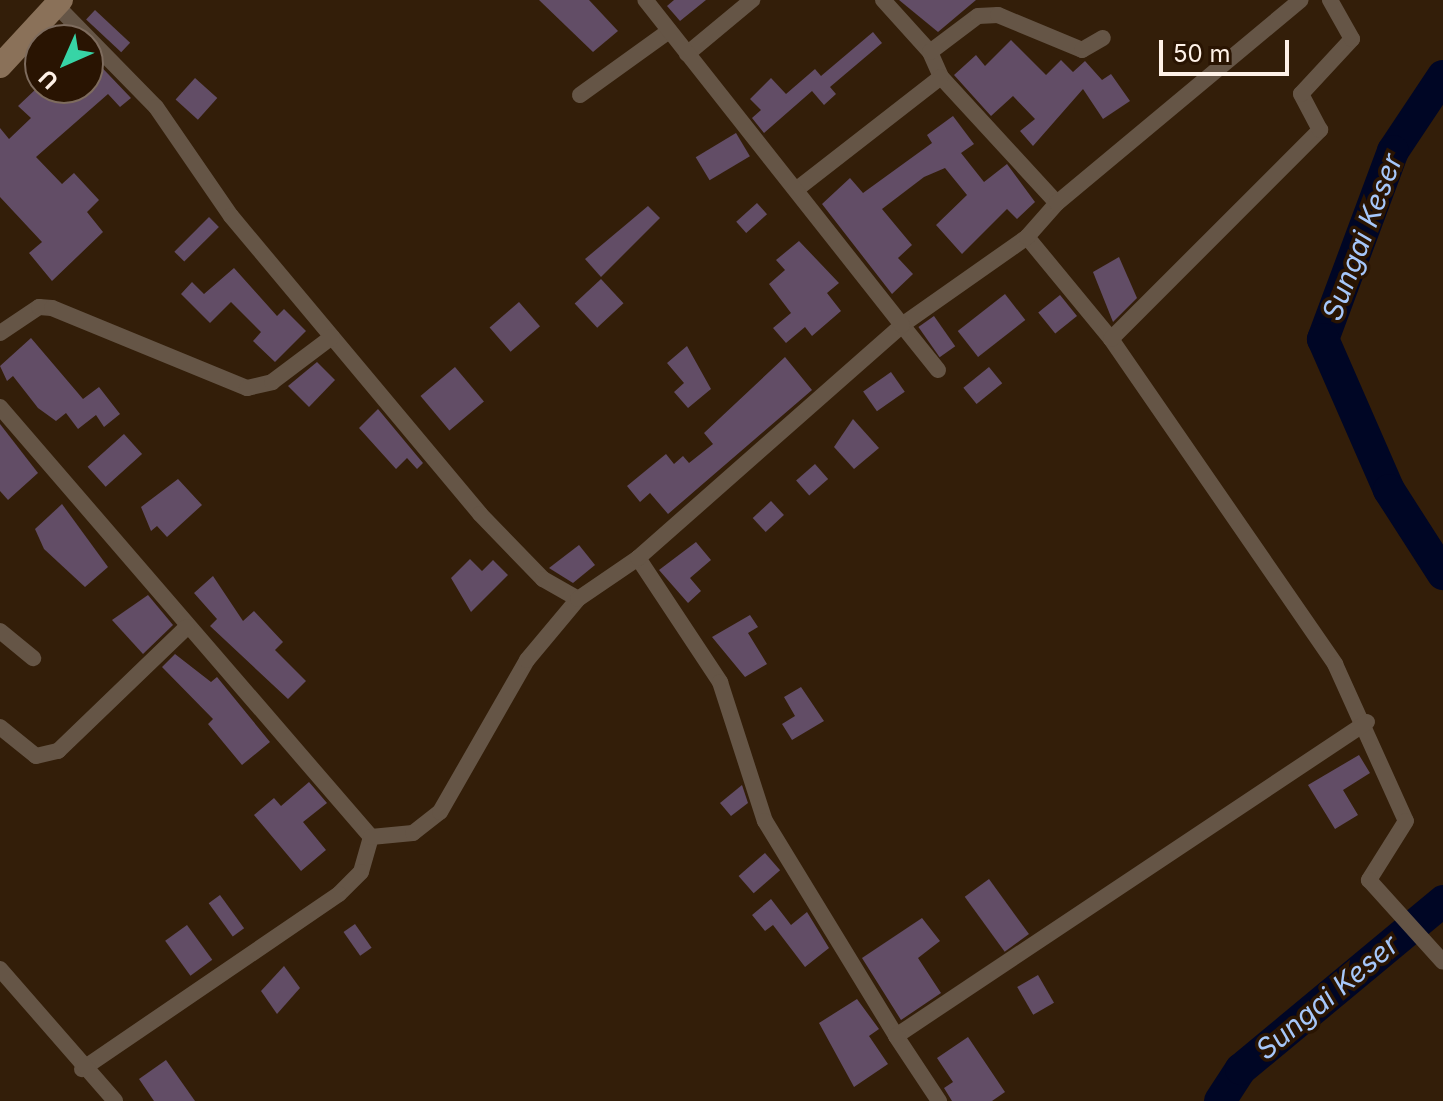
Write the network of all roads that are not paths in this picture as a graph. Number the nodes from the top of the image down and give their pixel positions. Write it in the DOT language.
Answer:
graph roads {
  1 [pos="645,0"];
  2 [pos="752,0"];
  3 [pos="883,0"];
  4 [pos="1301,0"];
  5 [pos="1330,0"];
  6 [pos="59,3"];
  7 [pos="669,31"];
  8 [pos="1103,38"];
  9 [pos="930,52"];
  10 [pos="687,54"];
  11 [pos="0,66"];
  12 [pos="941,77"];
  13 [pos="580,95"];
  14 [pos="797,189"];
  15 [pos="1057,203"];
  16 [pos="1027,237"];
  17 [pos="902,325"];
  18 [pos="0,333"];
  19 [pos="332,337"];
  20 [pos="1111,339"];
  21 [pos="938,370"];
  22 [pos="0,407"];
  23 [pos="638,558"];
  24 [pos="578,599"];
  25 [pos="187,627"];
  26 [pos="0,631"];
  27 [pos="33,658"];
  28 [pos="1367,722"];
  29 [pos="0,727"];
  30 [pos="371,837"];
  31 [pos="1443,962"];
  32 [pos="0,969"];
  33 [pos="896,1036"];
  34 [pos="82,1069"];
  35 [pos="115,1101"];
  36 [pos="939,1101"];
  1 -- 7 [label="street"];
  2 -- 10 [label="street"];
  3 -- 9 [label="street"];
  4 -- 15 [label="street"];
  5 -- 20 [label="street"];
  6 -- 11 [label="main road"];
  6 -- 19 [label="street"];
  7 -- 10 [label="street"];
  7 -- 13 [label="street"];
  8 -- 9 [label="street"];
  9 -- 12 [label="street"];
  10 -- 14 [label="street"];
  12 -- 14 [label="street"];
  12 -- 15 [label="street"];
  14 -- 17 [label="street"];
  15 -- 16 [label="street"];
  16 -- 17 [label="street"];
  16 -- 20 [label="street"];
  17 -- 21 [label="street"];
  17 -- 23 [label="street"];
  18 -- 19 [label="street"];
  19 -- 24 [label="street"];
  20 -- 28 [label="street"];
  22 -- 25 [label="street"];
  23 -- 24 [label="street"];
  23 -- 33 [label="street"];
  24 -- 30 [label="street"];
  25 -- 29 [label="street"];
  25 -- 30 [label="street"];
  26 -- 27 [label="street"];
  28 -- 31 [label="street"];
  28 -- 33 [label="street"];
  30 -- 34 [label="street"];
  32 -- 34 [label="street"];
  33 -- 36 [label="street"];
  34 -- 35 [label="street"];
}
